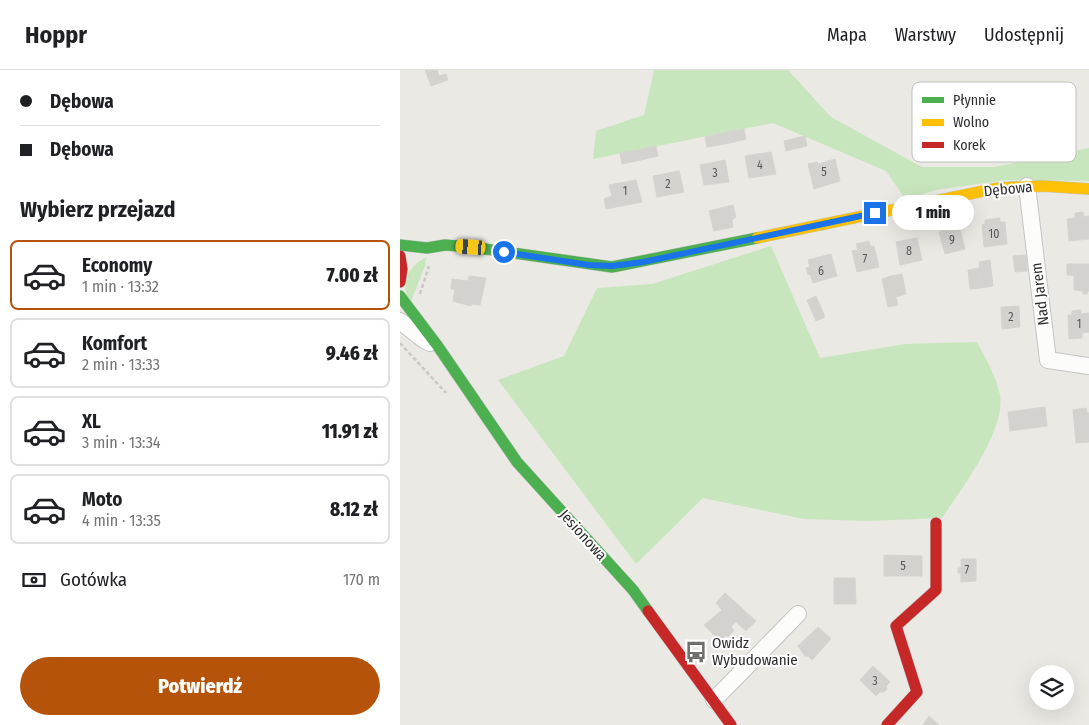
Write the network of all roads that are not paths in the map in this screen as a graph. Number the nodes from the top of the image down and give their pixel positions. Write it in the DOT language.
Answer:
graph roads {
  1 [pos="1028,186"];
  2 [pos="1089,189"];
  3 [pos="400,245"];
  4 [pos="429,248"];
  5 [pos="401,270"];
  6 [pos="400,296"];
  7 [pos="400,321"];
  8 [pos="437,345"];
  9 [pos="1089,366"];
  10 [pos="936,523"];
  11 [pos="798,614"];
  12 [pos="714,700"];
  13 [pos="731,725"];
  14 [pos="886,725"];
  1 -- 2 [label="street, Dębowa"];
  1 -- 4 [label="street, Dębowa"];
  1 -- 9 [label="street, Nad Jarem"];
  3 -- 4 [label="street, Dębowa"];
  4 -- 5 [label="street"];
  6 -- 8 [label="street, Jesionowa"];
  7 -- 8 [label="street, Jesionowa"];
  8 -- 12 [label="street, Jesionowa"];
  10 -- 14 [label="street"];
  11 -- 12 [label="street"];
  12 -- 13 [label="street, Jesionowa"];
}
